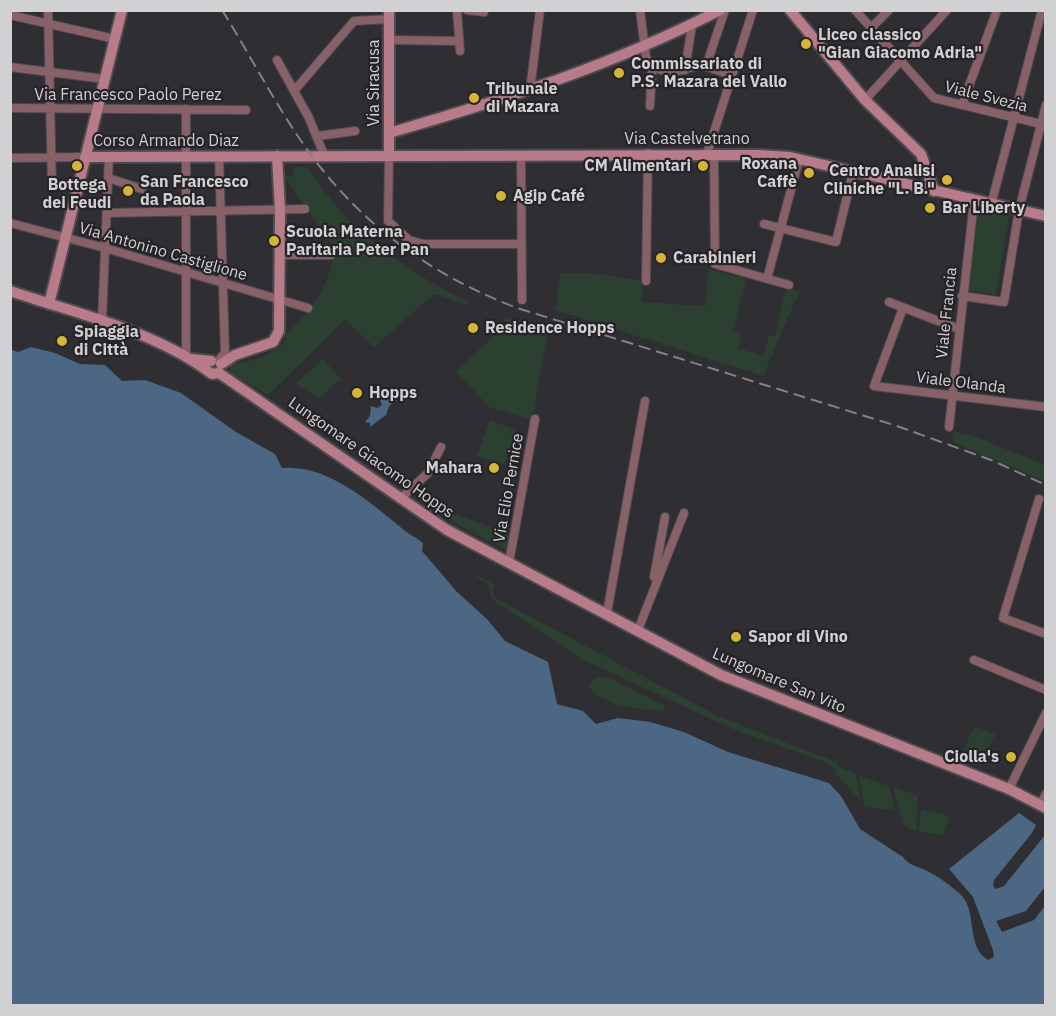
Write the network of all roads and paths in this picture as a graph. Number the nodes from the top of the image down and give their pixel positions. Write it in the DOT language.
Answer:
graph roads {
  1 [pos="48,10"];
  2 [pos="122,10"];
  3 [pos="457,10"];
  4 [pos="467,10"];
  5 [pos="540,10"];
  6 [pos="640,10"];
  7 [pos="720,10"];
  8 [pos="725,10"];
  9 [pos="753,10"];
  10 [pos="790,10"];
  11 [pos="855,10"];
  12 [pos="889,10"];
  13 [pos="947,10"];
  14 [pos="997,10"];
  15 [pos="1042,10"];
  16 [pos="484,12"];
  17 [pos="10,15"];
  18 [pos="389,15"];
  19 [pos="49,24"];
  20 [pos="692,25"];
  21 [pos="870,29"];
  22 [pos="1036,34"];
  23 [pos="1046,36"];
  24 [pos="115,39"];
  25 [pos="390,40"];
  26 [pos="459,41"];
  27 [pos="645,48"];
  28 [pos="460,51"];
  29 [pos="277,60"];
  30 [pos="899,61"];
  31 [pos="706,66"];
  32 [pos="652,67"];
  33 [pos="10,68"];
  34 [pos="685,70"];
  35 [pos="50,72"];
  36 [pos="731,75"];
  37 [pos="105,79"];
  38 [pos="530,90"];
  39 [pos="294,91"];
  40 [pos="865,100"];
  41 [pos="962,105"];
  42 [pos="1046,105"];
  43 [pos="650,106"];
  44 [pos="10,108"];
  45 [pos="50,108"];
  46 [pos="98,108"];
  47 [pos="186,108"];
  48 [pos="246,110"];
  49 [pos="1012,119"];
  50 [pos="1041,124"];
  51 [pos="355,131"];
  52 [pos="389,134"];
  53 [pos="318,136"];
  54 [pos="648,153"];
  55 [pos="710,154"];
  56 [pos="322,155"];
  57 [pos="521,155"];
  58 [pos="109,156"];
  59 [pos="186,156"];
  60 [pos="219,156"];
  61 [pos="277,156"];
  62 [pos="389,156"];
  63 [pos="86,157"];
  64 [pos="10,158"];
  65 [pos="51,158"];
  66 [pos="799,160"];
  67 [pos="853,172"];
  68 [pos="108,178"];
  69 [pos="52,187"];
  70 [pos="142,189"];
  71 [pos="934,190"];
  72 [pos="974,201"];
  73 [pos="991,205"];
  74 [pos="305,209"];
  75 [pos="280,210"];
  76 [pos="1019,210"];
  77 [pos="186,211"];
  78 [pos="220,212"];
  79 [pos="107,213"];
  80 [pos="1046,216"];
  81 [pos="10,223"];
  82 [pos="764,224"];
  83 [pos="781,228"];
  84 [pos="66,239"];
  85 [pos="521,244"];
  86 [pos="105,248"];
  87 [pos="280,255"];
  88 [pos="331,255"];
  89 [pos="186,272"];
  90 [pos="767,279"];
  91 [pos="646,281"];
  92 [pos="224,283"];
  93 [pos="789,285"];
  94 [pos="10,291"];
  95 [pos="962,296"];
  96 [pos="279,299"];
  97 [pos="522,300"];
  98 [pos="889,302"];
  99 [pos="49,304"];
  100 [pos="308,308"];
  101 [pos="903,308"];
  102 [pos="102,321"];
  103 [pos="959,329"];
  104 [pos="189,358"];
  105 [pos="215,366"];
  106 [pos="952,396"];
  107 [pos="645,401"];
  108 [pos="1046,407"];
  109 [pos="535,418"];
  110 [pos="949,427"];
  111 [pos="441,447"];
  112 [pos="400,499"];
  113 [pos="1039,499"];
  114 [pos="684,513"];
  115 [pos="665,517"];
  116 [pos="509,563"];
  117 [pos="651,593"];
  118 [pos="607,613"];
  119 [pos="638,630"];
  120 [pos="1046,634"];
  121 [pos="974,660"];
  122 [pos="1046,690"];
  123 [pos="1046,713"];
  124 [pos="1009,789"];
  125 [pos="1046,794"];
  126 [pos="1043,807"];
  1 -- 19 [label="street"];
  2 -- 24 [label="main road"];
  3 -- 26 [label="street"];
  4 -- 16 [label="street"];
  5 -- 38 [label="street"];
  6 -- 27 [label="street"];
  7 -- 20 [label="main road"];
  8 -- 31 [label="street"];
  9 -- 36 [label="street"];
  10 -- 40 [label="main road"];
  11 -- 21 [label="street, Viale Svezia"];
  12 -- 21 [label="street"];
  13 -- 30 [label="street"];
  14 -- 41 [label="street"];
  15 -- 22 [label="street"];
  17 -- 19 [label="street"];
  18 -- 25 [label="main road, Via Siracusa"];
  18 -- 39 [label="street"];
  19 -- 24 [label="street"];
  19 -- 35 [label="street"];
  20 -- 27 [label="main road"];
  20 -- 34 [label="street"];
  21 -- 30 [label="street, Viale Svezia"];
  22 -- 23 [label="street"];
  22 -- 49 [label="street"];
  24 -- 37 [label="main road"];
  25 -- 26 [label="street"];
  25 -- 52 [label="main road, Via Siracusa"];
  26 -- 28 [label="street"];
  27 -- 32 [label="street"];
  27 -- 38 [label="main road"];
  29 -- 39 [label="street"];
  30 -- 40 [label="street"];
  30 -- 41 [label="street, Viale Svezia"];
  31 -- 34 [label="street"];
  31 -- 36 [label="street"];
  32 -- 34 [label="street"];
  32 -- 43 [label="street"];
  33 -- 35 [label="street"];
  35 -- 37 [label="street"];
  35 -- 45 [label="street"];
  36 -- 55 [label="street"];
  37 -- 46 [label="main road"];
  38 -- 52 [label="main road"];
  39 -- 53 [label="street"];
  40 -- 71 [label="main road"];
  41 -- 49 [label="street, Viale Svezia"];
  42 -- 50 [label="street"];
  44 -- 45 [label="street, Via Francesco Paolo Perez"];
  45 -- 46 [label="street, Via Francesco Paolo Perez"];
  45 -- 65 [label="street"];
  46 -- 47 [label="street, Via Francesco Paolo Perez"];
  46 -- 63 [label="main road"];
  47 -- 48 [label="street, Via Francesco Paolo Perez"];
  47 -- 59 [label="street"];
  49 -- 50 [label="street, Viale Svezia"];
  49 -- 73 [label="street"];
  50 -- 76 [label="street"];
  51 -- 53 [label="street"];
  52 -- 62 [label="main road, Via Siracusa"];
  53 -- 56 [label="street"];
  54 -- 55 [label="main road, Via Castelvetrano"];
  54 -- 57 [label="main road, Via Castelvetrano"];
  54 -- 91 [label="street"];
  55 -- 66 [label="main road, Via Castelvetrano"];
  55 -- 90 [label="street"];
  56 -- 61 [label="main road, Corso Armando Diaz"];
  56 -- 62 [label="main road, Via Castelvetrano"];
  57 -- 62 [label="main road, Via Castelvetrano"];
  57 -- 85 [label="street"];
  58 -- 59 [label="main road, Corso Armando Diaz"];
  58 -- 63 [label="main road, Corso Armando Diaz"];
  58 -- 68 [label="street"];
  59 -- 60 [label="main road, Corso Armando Diaz"];
  59 -- 77 [label="street"];
  60 -- 61 [label="main road, Corso Armando Diaz"];
  60 -- 78 [label="street"];
  61 -- 75 [label="main road"];
  62 -- 85 [label="street"];
  63 -- 65 [label="street, Corso Armando Diaz"];
  63 -- 84 [label="main road"];
  64 -- 65 [label="street, Corso Armando Diaz"];
  65 -- 69 [label="street"];
  66 -- 67 [label="main road, Via Castelvetrano"];
  66 -- 83 [label="street"];
  67 -- 71 [label="main road, Via Castelvetrano"];
  67 -- 83 [label="street"];
  68 -- 70 [label="street"];
  68 -- 79 [label="street"];
  71 -- 72 [label="main road, Via Castelvetrano"];
  72 -- 73 [label="main road, Via Castelvetrano"];
  72 -- 95 [label="street, Viale Francia"];
  73 -- 76 [label="main road, Via Castelvetrano"];
  74 -- 75 [label="street"];
  75 -- 78 [label="street"];
  75 -- 87 [label="main road"];
  76 -- 80 [label="main road, Via Castelvetrano"];
  76 -- 95 [label="street"];
  77 -- 78 [label="street"];
  77 -- 79 [label="street"];
  77 -- 89 [label="street"];
  78 -- 92 [label="street"];
  79 -- 86 [label="street"];
  81 -- 84 [label="street, Via Antonino Castiglione"];
  82 -- 83 [label="street"];
  83 -- 90 [label="street"];
  84 -- 86 [label="street, Via Antonino Castiglione"];
  84 -- 99 [label="main road"];
  85 -- 97 [label="street"];
  86 -- 89 [label="street, Via Antonino Castiglione"];
  86 -- 102 [label="street"];
  87 -- 88 [label="street"];
  87 -- 96 [label="main road"];
  89 -- 92 [label="street, Via Antonino Castiglione"];
  89 -- 104 [label="street"];
  90 -- 93 [label="street"];
  92 -- 96 [label="street, Via Antonino Castiglione"];
  92 -- 105 [label="street"];
  94 -- 99 [label="main road, Lungomare Giacomo Hopps"];
  95 -- 103 [label="street, Viale Francia"];
  96 -- 100 [label="street, Via Antonino Castiglione"];
  96 -- 105 [label="main road"];
  98 -- 101 [label="street"];
  99 -- 102 [label="main road, Lungomare Giacomo Hopps"];
  101 -- 103 [label="street"];
  101 -- 106 [label="street, Viale Olanda"];
  102 -- 104 [label="main road, Lungomare Giacomo Hopps"];
  103 -- 106 [label="street, Viale Francia"];
  104 -- 105 [label="main road, Lungomare Giacomo Hopps"];
  105 -- 112 [label="main road, Lungomare Giacomo Hopps"];
  106 -- 108 [label="street, Viale Olanda"];
  106 -- 110 [label="street, Viale Francia"];
  107 -- 118 [label="street"];
  109 -- 116 [label="street, Via Elio Pernice"];
  111 -- 112 [label="street"];
  112 -- 116 [label="main road, Lungomare Giacomo Hopps"];
  113 -- 120 [label="street"];
  114 -- 117 [label="street"];
  115 -- 117 [label="street"];
  116 -- 118 [label="main road, Lungomare San Vito"];
  117 -- 119 [label="street"];
  118 -- 119 [label="main road, Lungomare San Vito"];
  119 -- 124 [label="main road, Lungomare San Vito"];
  121 -- 122 [label="street"];
  123 -- 124 [label="street"];
  124 -- 126 [label="main road, Lungomare San Vito"];
  125 -- 126 [label="street"];
}
